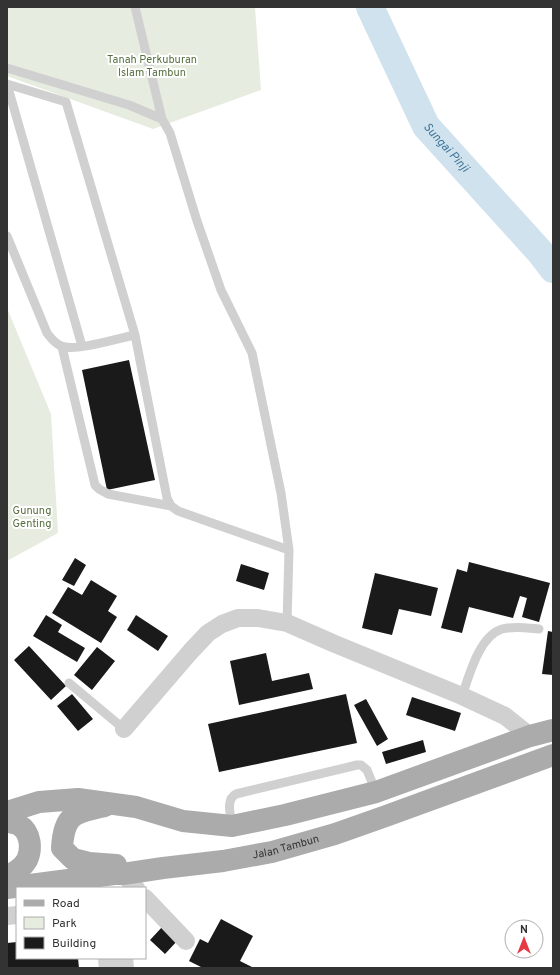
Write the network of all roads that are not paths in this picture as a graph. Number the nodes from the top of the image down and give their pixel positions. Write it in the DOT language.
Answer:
graph roads {
  1 [pos="135,7"];
  2 [pos="7,68"];
  3 [pos="7,84"];
  4 [pos="162,119"];
  5 [pos="7,236"];
  6 [pos="135,335"];
  7 [pos="82,346"];
  8 [pos="62,347"];
  9 [pos="171,506"];
  10 [pos="289,550"];
  11 [pos="287,623"];
  12 [pos="539,629"];
  13 [pos="69,683"];
  14 [pos="462,696"];
  15 [pos="124,729"];
  16 [pos="553,730"];
  17 [pos="530,736"];
  18 [pos="553,755"];
  19 [pos="376,792"];
  20 [pos="119,804"];
  21 [pos="7,812"];
  22 [pos="7,821"];
  23 [pos="232,826"];
  24 [pos="163,868"];
  25 [pos="7,876"];
  26 [pos="122,881"];
  27 [pos="23,887"];
  28 [pos="146,899"];
  29 [pos="186,942"];
  1 -- 4 [label="lane"];
  2 -- 4 [label="lane"];
  3 -- 6 [label="lane"];
  3 -- 7 [label="lane"];
  4 -- 10 [label="lane"];
  5 -- 8 [label="lane"];
  6 -- 7 [label="lane"];
  6 -- 9 [label="lane"];
  7 -- 8 [label="lane"];
  8 -- 9 [label="lane"];
  9 -- 10 [label="lane"];
  10 -- 11 [label="lane"];
  11 -- 14 [label="street"];
  11 -- 15 [label="street"];
  12 -- 14 [label="lane"];
  13 -- 15 [label="lane"];
  14 -- 17 [label="street"];
  16 -- 17 [label="main road"];
  17 -- 19 [label="main road"];
  18 -- 24 [label="main road, Jalan Tambun"];
  19 -- 23 [label="main road"];
  19 -- 23 [label="lane"];
  20 -- 21 [label="main road"];
  20 -- 23 [label="main road"];
  20 -- 24 [label="main road"];
  22 -- 25 [label="main road"];
  24 -- 26 [label="main road, Jalan Tambun"];
  26 -- 27 [label="main road, Jalan Tambun"];
  28 -- 29 [label="street"];
}
